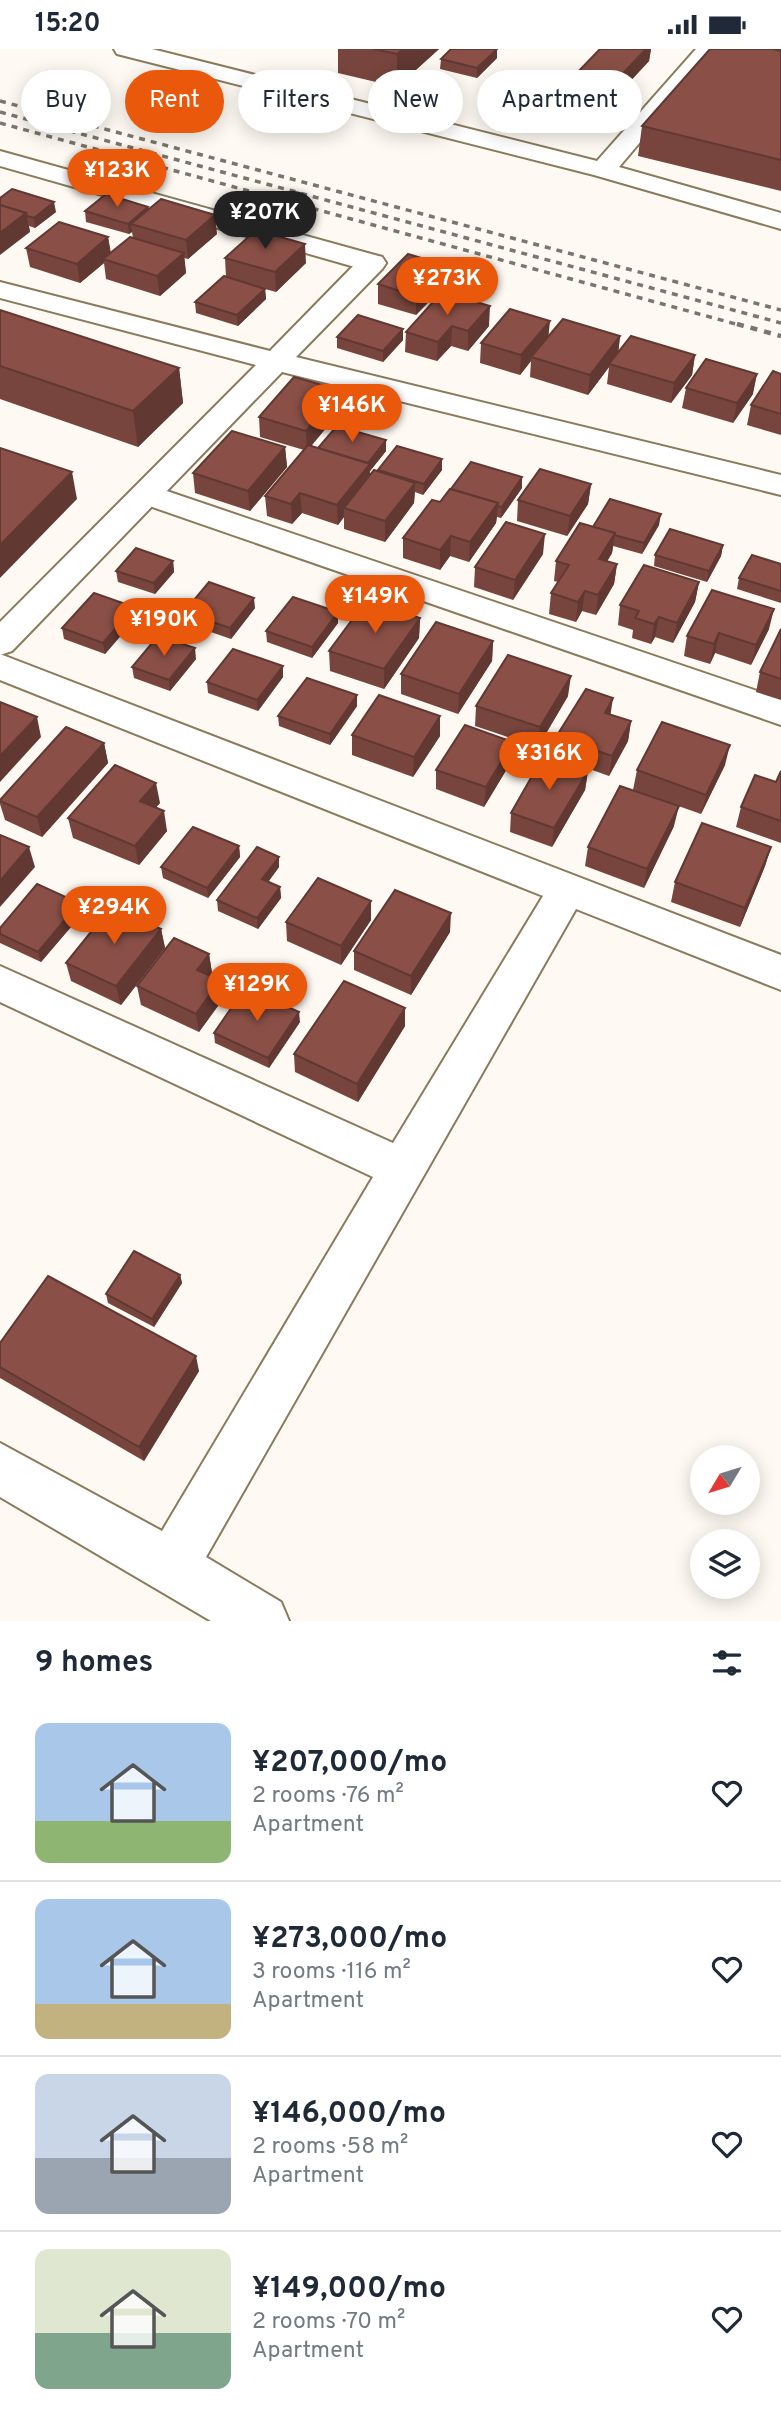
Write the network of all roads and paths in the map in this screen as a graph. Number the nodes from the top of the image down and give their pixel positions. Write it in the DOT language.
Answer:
graph roads {
  1 [pos="125,49"];
  2 [pos="708,49"];
  3 [pos="0,158"];
  4 [pos="603,170"];
  5 [pos="781,221"];
  6 [pos="0,290"];
  7 [pos="275,361"];
  8 [pos="781,485"];
  9 [pos="146,494"];
  10 [pos="0,643"];
  11 [pos="0,667"];
  12 [pos="781,712"];
  13 [pos="568,888"];
  14 [pos="781,973"];
  15 [pos="0,983"];
  16 [pos="402,1169"];
  17 [pos="0,1469"];
  18 [pos="171,1566"];
  19 [pos="262,1621"];
  1 -- 4 [label="street"];
  2 -- 4 [label="street"];
  3 -- 7 [label="street"];
  4 -- 5 [label="street"];
  6 -- 7 [label="street"];
  7 -- 8 [label="street"];
  7 -- 9 [label="street"];
  9 -- 10 [label="street"];
  9 -- 12 [label="street"];
  11 -- 13 [label="street"];
  13 -- 14 [label="street"];
  13 -- 16 [label="street"];
  15 -- 16 [label="street"];
  16 -- 18 [label="street"];
  17 -- 18 [label="street"];
  18 -- 19 [label="street"];
}
